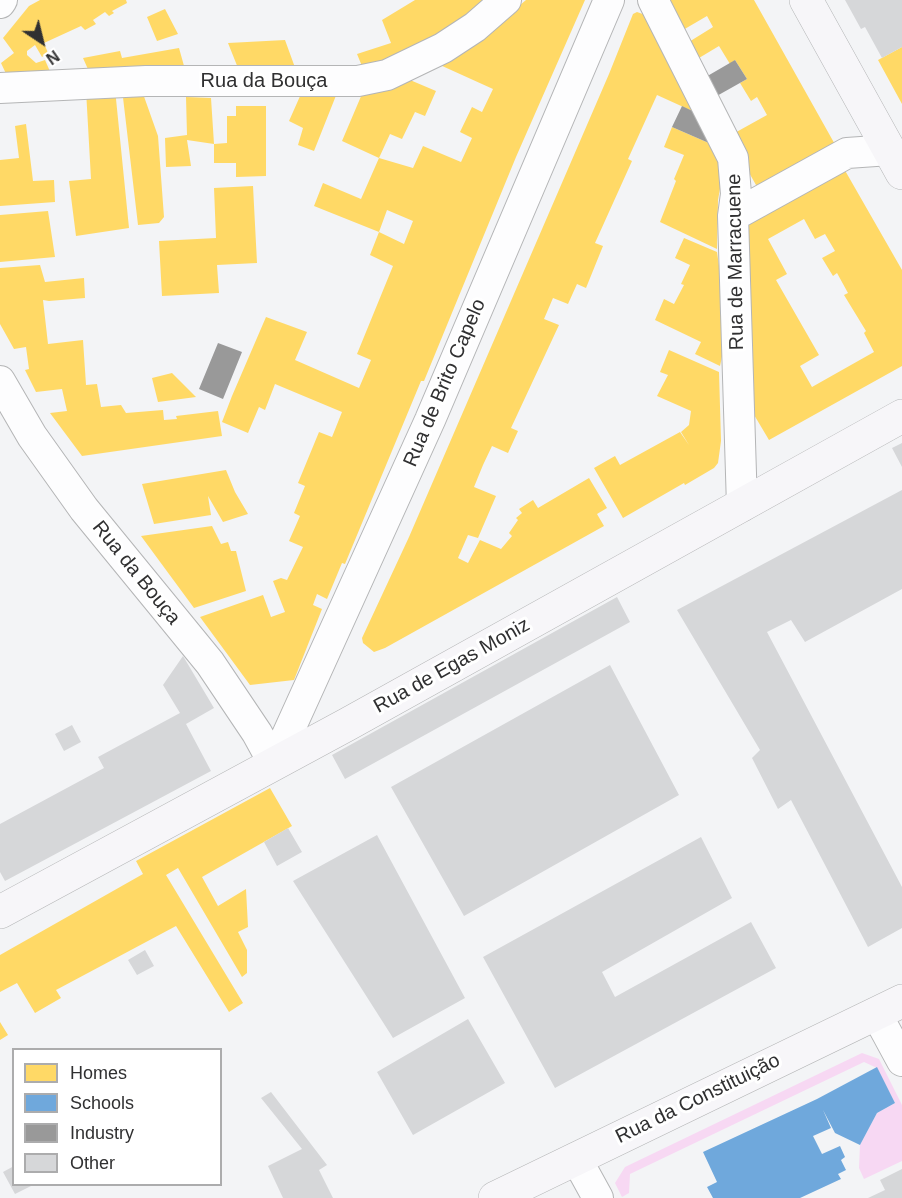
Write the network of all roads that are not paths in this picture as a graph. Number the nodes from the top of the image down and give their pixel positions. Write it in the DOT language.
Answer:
graph roads {
  1 [pos="506,0"];
  2 [pos="609,0"];
  3 [pos="653,0"];
  4 [pos="806,0"];
  5 [pos="0,88"];
  6 [pos="896,162"];
  7 [pos="733,216"];
  8 [pos="0,381"];
  9 [pos="902,416"];
  10 [pos="742,506"];
  11 [pos="274,764"];
  12 [pos="0,912"];
  13 [pos="889,1007"];
  14 [pos="902,1061"];
  15 [pos="576,1158"];
  16 [pos="495,1198"];
  17 [pos="598,1198"];
  1 -- 5 [label="street, Rua da Bouça"];
  2 -- 11 [label="street, Rua de Brito Capelo"];
  3 -- 7 [label="street, Rua de Marracuene"];
  4 -- 6 [label="main road"];
  6 -- 7 [label="street"];
  7 -- 10 [label="street, Rua de Marracuene"];
  8 -- 11 [label="street, Rua da Bouça"];
  9 -- 10 [label="main road, Rua de Egas Moniz"];
  10 -- 11 [label="main road, Rua de Egas Moniz"];
  11 -- 12 [label="main road, Rua de Egas Moniz"];
  13 -- 14 [label="street"];
  13 -- 15 [label="main road, Rua da Constituição"];
  15 -- 16 [label="main road, Rua da Constituição"];
  15 -- 17 [label="street"];
}
